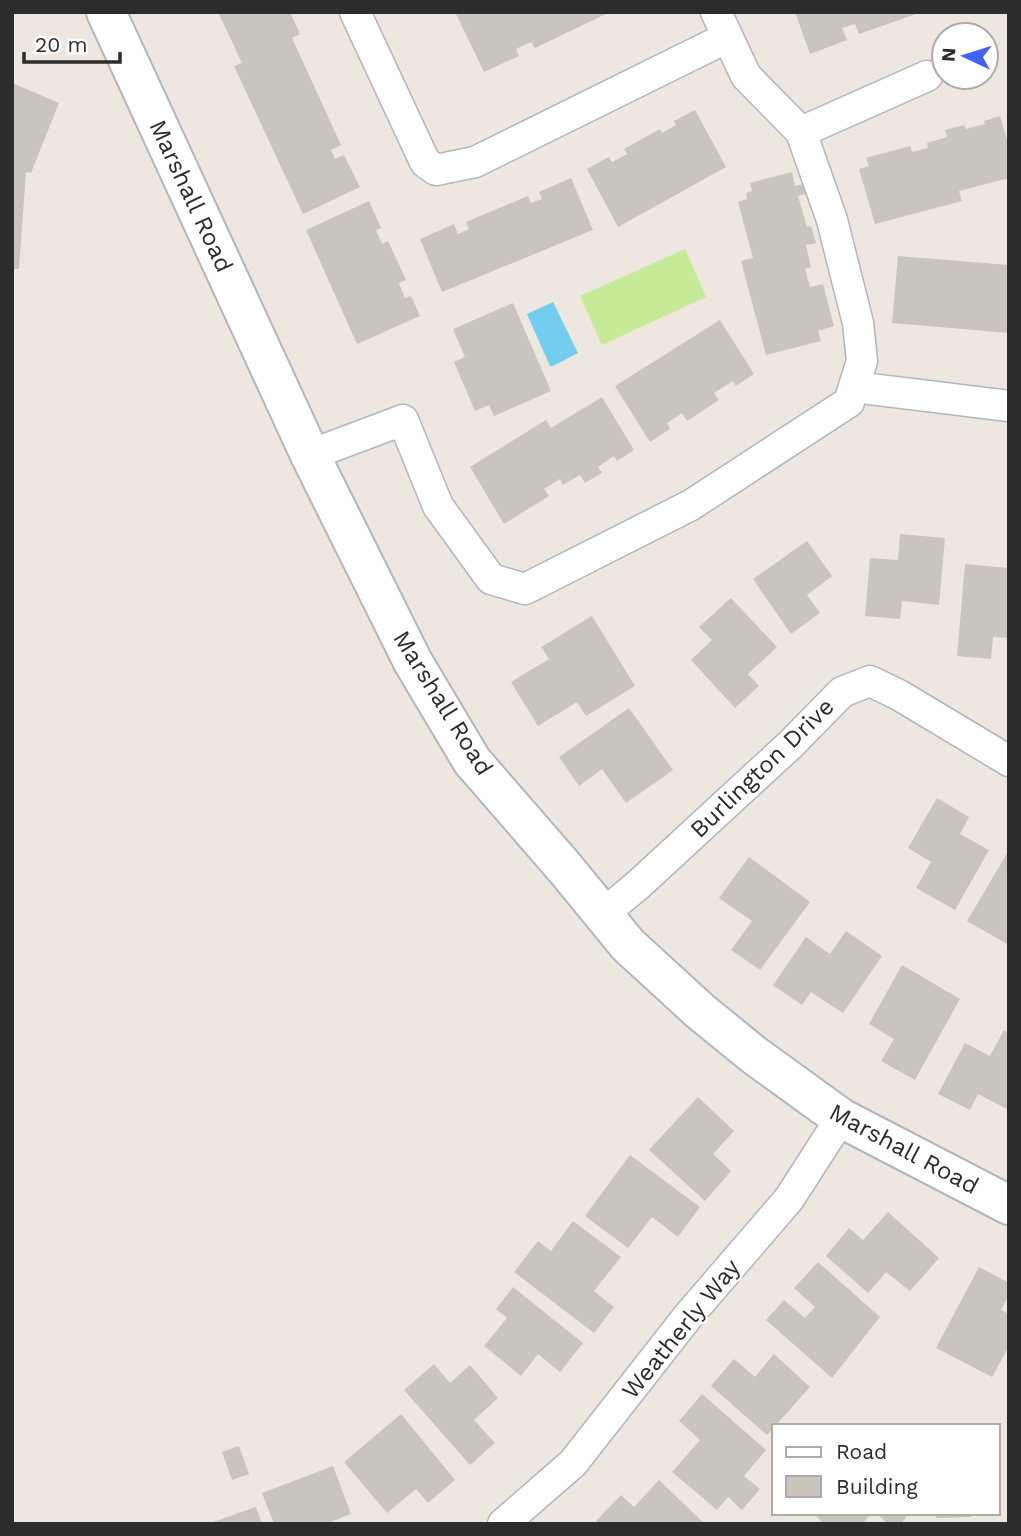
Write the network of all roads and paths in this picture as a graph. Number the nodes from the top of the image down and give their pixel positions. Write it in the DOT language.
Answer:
graph roads {
  1 [pos="106,12"];
  2 [pos="355,12"];
  3 [pos="722,25"];
  4 [pos="927,76"];
  5 [pos="801,132"];
  6 [pos="854,387"];
  7 [pos="1009,406"];
  8 [pos="310,455"];
  9 [pos="1009,761"];
  10 [pos="602,915"];
  11 [pos="841,1118"];
  12 [pos="1009,1205"];
  13 [pos="503,1524"];
  1 -- 8 [label="street, Marshall Road"];
  2 -- 3 [label="street"];
  3 -- 5 [label="street"];
  4 -- 5 [label="street"];
  5 -- 6 [label="street"];
  6 -- 7 [label="street"];
  6 -- 8 [label="street"];
  8 -- 10 [label="street, Marshall Road"];
  9 -- 10 [label="street, Burlington Drive"];
  10 -- 11 [label="street, Marshall Road"];
  11 -- 12 [label="street, Marshall Road"];
  11 -- 13 [label="street, Weatherly Way"];
}
